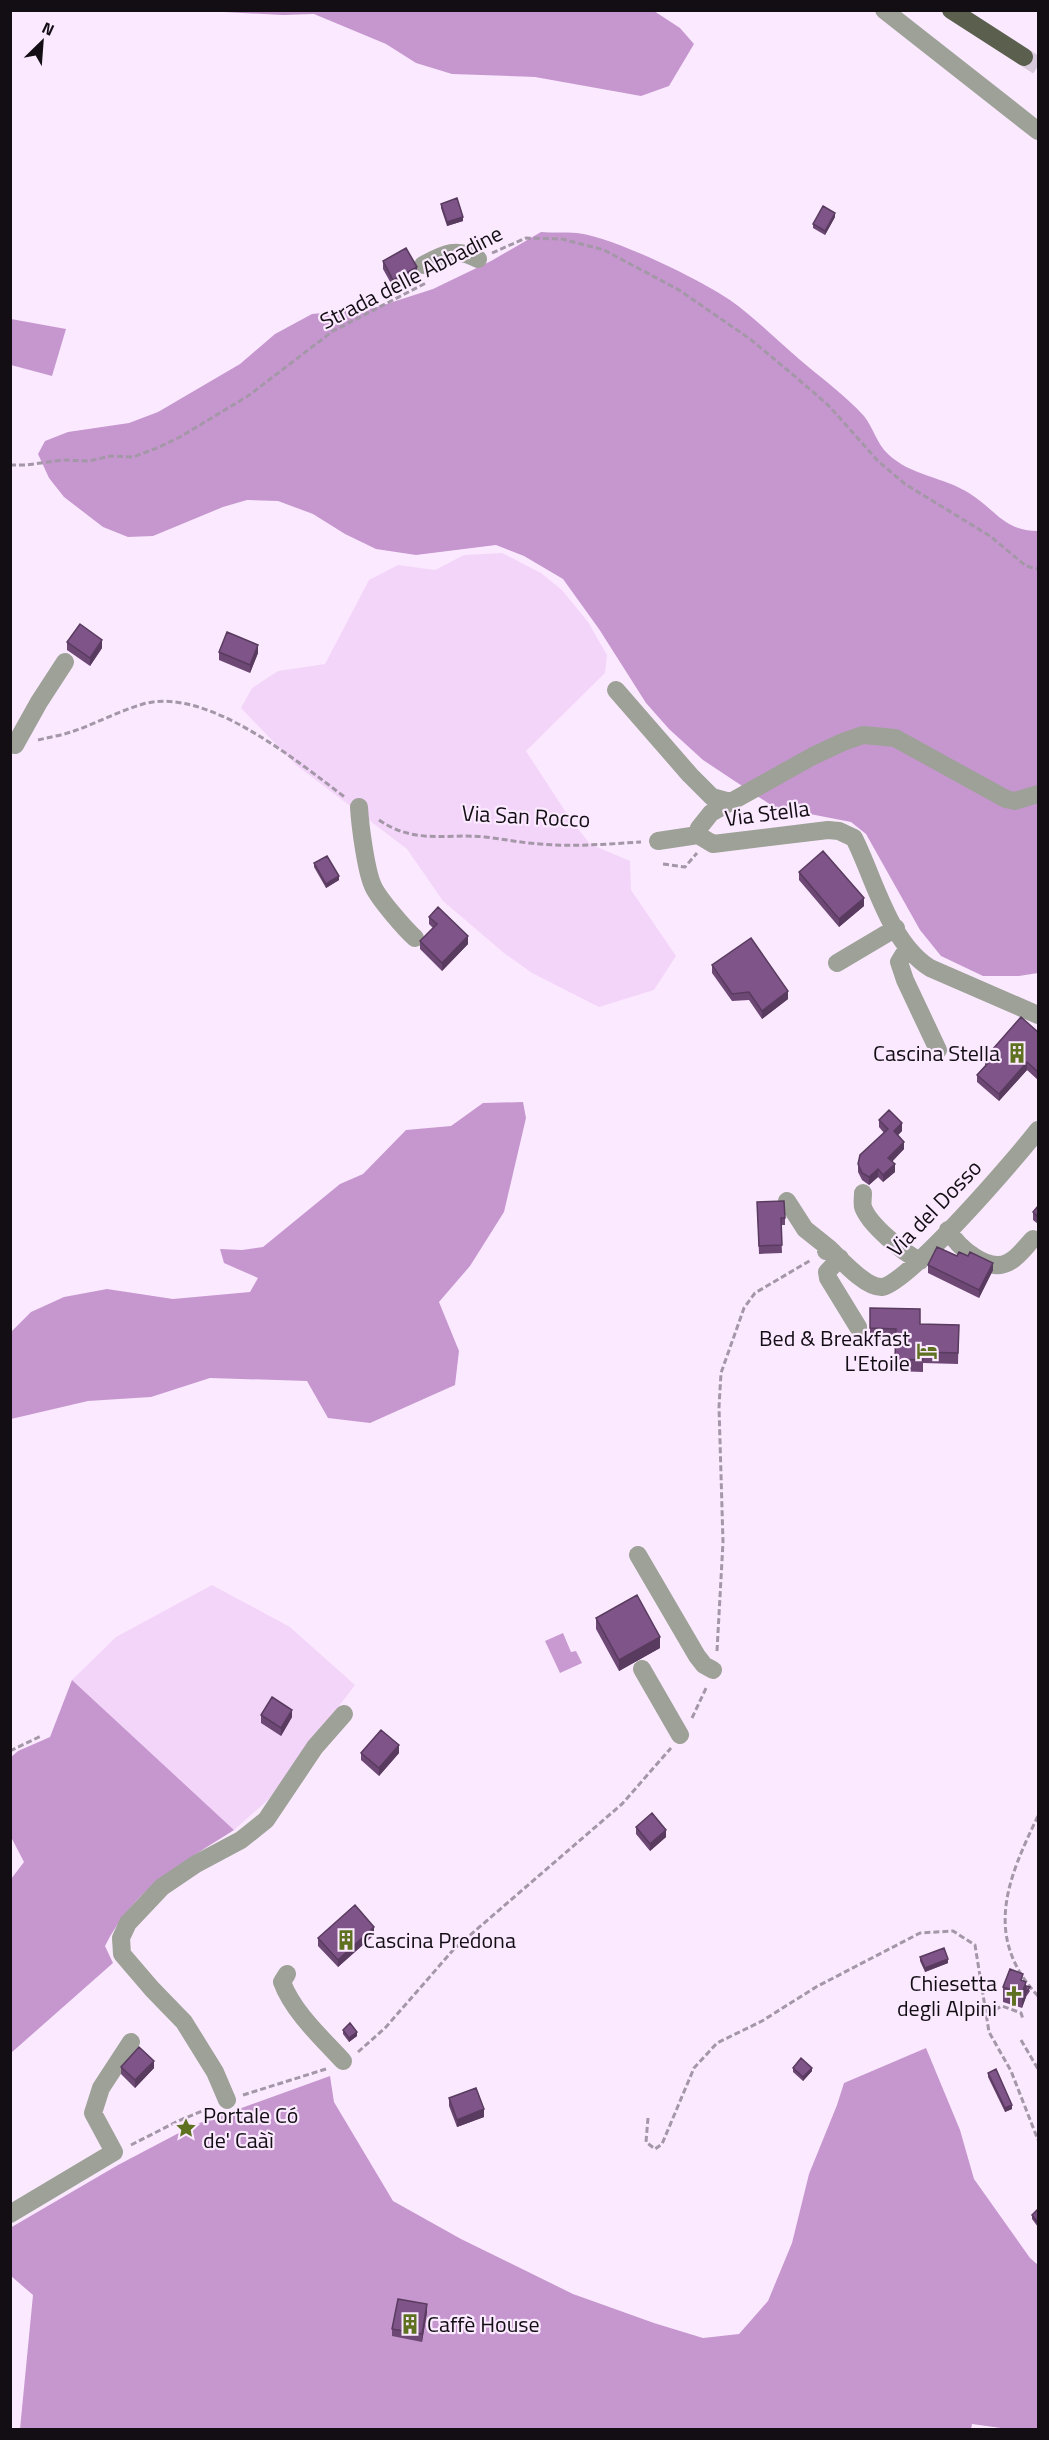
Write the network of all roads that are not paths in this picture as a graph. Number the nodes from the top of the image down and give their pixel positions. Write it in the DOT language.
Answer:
graph roads {
  1 [pos="884,10"];
  2 [pos="951,10"];
  3 [pos="1024,57"];
  4 [pos="1038,131"];
  5 [pos="478,259"];
  6 [pos="427,272"];
  7 [pos="65,662"];
  8 [pos="616,690"];
  9 [pos="15,746"];
  10 [pos="1038,794"];
  11 [pos="730,802"];
  12 [pos="356,805"];
  13 [pos="698,836"];
  14 [pos="658,841"];
  15 [pos="896,928"];
  16 [pos="415,938"];
  17 [pos="907,949"];
  18 [pos="837,963"];
  19 [pos="1038,1016"];
  20 [pos="938,1050"];
  21 [pos="1038,1130"];
  22 [pos="1032,1151"];
  23 [pos="863,1193"];
  24 [pos="787,1201"];
  25 [pos="948,1230"];
  26 [pos="1033,1239"];
  27 [pos="832,1253"];
  28 [pos="920,1261"];
  29 [pos="858,1327"];
  30 [pos="638,1555"];
  31 [pos="642,1669"];
  32 [pos="712,1670"];
  33 [pos="344,1714"];
  34 [pos="680,1735"];
  35 [pos="288,1974"];
  36 [pos="131,2042"];
  37 [pos="343,2061"];
  38 [pos="227,2100"];
  39 [pos="10,2214"];
  1 -- 4 [label="street"];
  2 -- 3 [label="main road"];
  5 -- 6 [label="street"];
  7 -- 9 [label="street"];
  8 -- 11 [label="street"];
  10 -- 11 [label="street, Via Stella"];
  11 -- 13 [label="street, Via Stella"];
  12 -- 16 [label="street"];
  13 -- 14 [label="street"];
  13 -- 15 [label="street, Via Stella"];
  15 -- 17 [label="street, Via Stella"];
  15 -- 18 [label="street"];
  17 -- 19 [label="street, Via Stella"];
  17 -- 20 [label="street"];
  21 -- 22 [label="street, Via del Dosso"];
  22 -- 25 [label="street, Via del Dosso"];
  23 -- 28 [label="street"];
  24 -- 27 [label="street"];
  25 -- 26 [label="street"];
  25 -- 28 [label="street, Via del Dosso"];
  27 -- 28 [label="street, Via del Dosso"];
  27 -- 29 [label="street"];
  30 -- 32 [label="street"];
  31 -- 34 [label="street"];
  33 -- 38 [label="street"];
  35 -- 37 [label="street"];
  36 -- 39 [label="street"];
}
